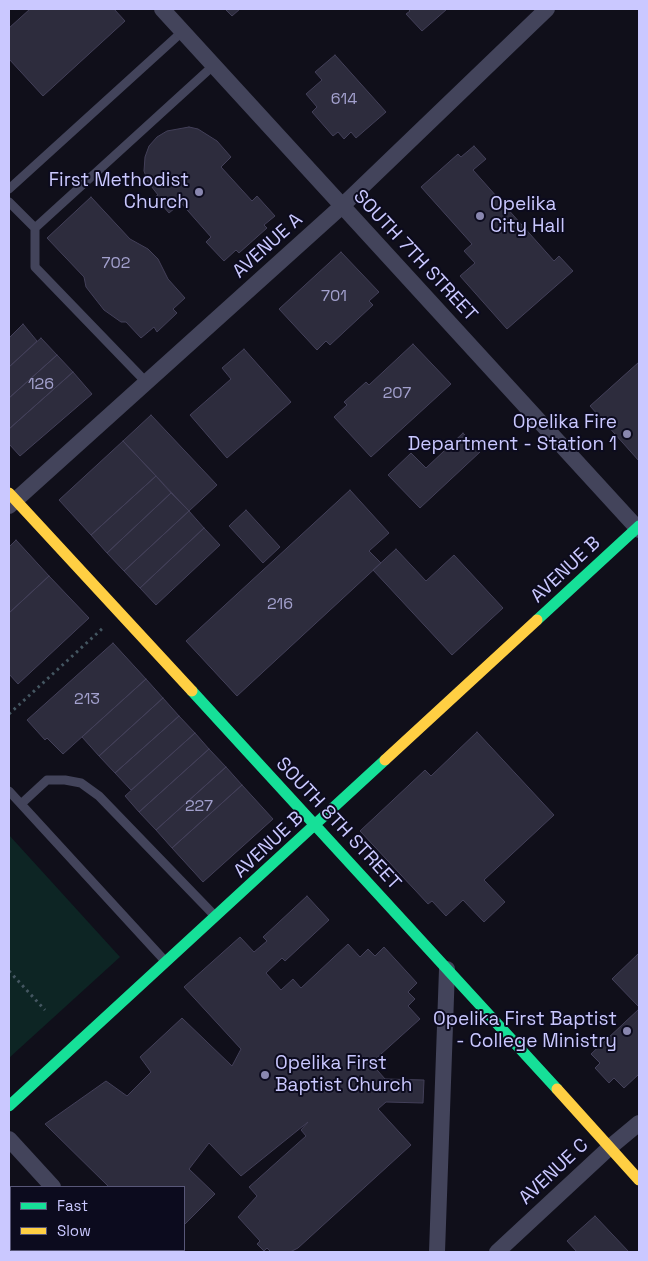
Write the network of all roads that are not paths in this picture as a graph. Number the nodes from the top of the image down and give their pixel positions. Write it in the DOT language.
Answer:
graph roads {
  1 [pos="162,9"];
  2 [pos="547,9"];
  3 [pos="183,31"];
  4 [pos="214,65"];
  5 [pos="9,189"];
  6 [pos="9,202"];
  7 [pos="342,206"];
  8 [pos="35,228"];
  9 [pos="146,382"];
  10 [pos="11,499"];
  11 [pos="639,528"];
  12 [pos="9,791"];
  13 [pos="21,804"];
  14 [pos="316,825"];
  15 [pos="216,918"];
  16 [pos="166,963"];
  17 [pos="447,969"];
  18 [pos="9,1106"];
  19 [pos="639,1123"];
  20 [pos="9,1139"];
  21 [pos="609,1148"];
  22 [pos="639,1180"];
  23 [pos="52,1186"];
  24 [pos="437,1252"];
  25 [pos="497,1252"];
  1 -- 3 [label="street, SOUTH 7TH STREET"];
  2 -- 7 [label="street, AVENUE A"];
  3 -- 4 [label="street, SOUTH 7TH STREET"];
  3 -- 5 [label="lane"];
  4 -- 7 [label="street, SOUTH 7TH STREET"];
  4 -- 8 [label="lane"];
  6 -- 8 [label="lane"];
  7 -- 9 [label="street, AVENUE A"];
  7 -- 11 [label="street, SOUTH 7TH STREET"];
  8 -- 9 [label="lane"];
  9 -- 10 [label="street, AVENUE A"];
  10 -- 14 [label="street, SOUTH 8TH STREET"];
  11 -- 14 [label="street, AVENUE B"];
  12 -- 13 [label="lane"];
  13 -- 15 [label="lane"];
  13 -- 16 [label="lane"];
  14 -- 15 [label="street, AVENUE B"];
  14 -- 17 [label="street, SOUTH 8TH STREET"];
  15 -- 16 [label="street, AVENUE B"];
  16 -- 18 [label="street, AVENUE B"];
  17 -- 21 [label="street, SOUTH 8TH STREET"];
  17 -- 24 [label="street"];
  19 -- 21 [label="street, AVENUE C"];
  20 -- 23 [label="street"];
  21 -- 22 [label="street, SOUTH 8TH STREET"];
  21 -- 25 [label="street, AVENUE C"];
}
